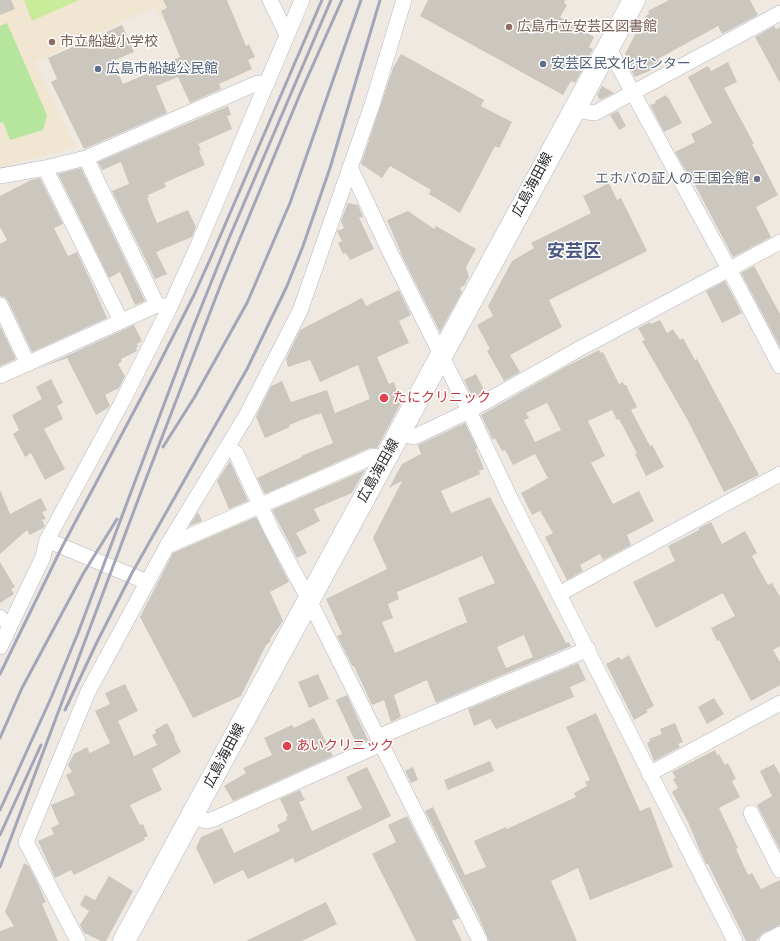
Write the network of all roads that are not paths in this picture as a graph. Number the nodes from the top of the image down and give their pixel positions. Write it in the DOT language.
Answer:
graph roads {
  1 [pos="270,0"];
  2 [pos="302,0"];
  3 [pos="404,0"];
  4 [pos="634,0"];
  5 [pos="780,13"];
  6 [pos="287,35"];
  7 [pos="608,47"];
  8 [pos="268,82"];
  9 [pos="634,93"];
  10 [pos="574,110"];
  11 [pos="86,158"];
  12 [pos="350,167"];
  13 [pos="45,168"];
  14 [pos="0,176"];
  15 [pos="780,242"];
  16 [pos="729,269"];
  17 [pos="0,306"];
  18 [pos="163,306"];
  19 [pos="121,320"];
  20 [pos="441,356"];
  21 [pos="28,364"];
  22 [pos="780,366"];
  23 [pos="0,376"];
  24 [pos="469,411"];
  25 [pos="400,433"];
  26 [pos="227,447"];
  27 [pos="384,460"];
  28 [pos="780,474"];
  29 [pos="260,505"];
  30 [pos="47,540"];
  31 [pos="167,546"];
  32 [pos="147,582"];
  33 [pos="559,594"];
  34 [pos="309,600"];
  35 [pos="17,612"];
  36 [pos="0,619"];
  37 [pos="0,647"];
  38 [pos="588,649"];
  39 [pos="780,703"];
  40 [pos="379,740"];
  41 [pos="649,774"];
  42 [pos="751,813"];
  43 [pos="192,816"];
  44 [pos="780,870"];
  45 [pos="780,934"];
  46 [pos="78,941"];
  47 [pos="124,941"];
  48 [pos="480,941"];
  49 [pos="735,941"];
  50 [pos="767,941"];
  1 -- 6 [label="street"];
  2 -- 6 [label="street"];
  3 -- 12 [label="street"];
  4 -- 7 [label="main road, 広島海田線"];
  5 -- 9 [label="street"];
  6 -- 8 [label="street"];
  7 -- 9 [label="street"];
  7 -- 10 [label="main road, 広島海田線"];
  8 -- 11 [label="street"];
  8 -- 18 [label="street"];
  9 -- 10 [label="street"];
  9 -- 16 [label="street"];
  10 -- 20 [label="main road, 広島海田線"];
  11 -- 13 [label="street"];
  11 -- 18 [label="street"];
  12 -- 20 [label="street"];
  12 -- 26 [label="street"];
  13 -- 14 [label="street"];
  13 -- 19 [label="street"];
  15 -- 16 [label="street"];
  16 -- 22 [label="street"];
  16 -- 24 [label="street"];
  17 -- 21 [label="street"];
  18 -- 19 [label="street"];
  18 -- 30 [label="street"];
  19 -- 21 [label="street"];
  20 -- 24 [label="street"];
  20 -- 25 [label="main road, 広島海田線"];
  21 -- 23 [label="street"];
  24 -- 25 [label="street"];
  24 -- 33 [label="street"];
  25 -- 27 [label="main road, 広島海田線"];
  26 -- 29 [label="street"];
  26 -- 31 [label="street"];
  27 -- 29 [label="street"];
  27 -- 34 [label="main road, 広島海田線"];
  28 -- 33 [label="street"];
  29 -- 31 [label="street"];
  29 -- 34 [label="street"];
  30 -- 32 [label="street"];
  30 -- 35 [label="street"];
  31 -- 32 [label="street"];
  32 -- 46 [label="street"];
  33 -- 38 [label="street"];
  34 -- 40 [label="street"];
  34 -- 43 [label="main road, 広島海田線"];
  35 -- 36 [label="street"];
  35 -- 37 [label="street"];
  38 -- 40 [label="street"];
  38 -- 41 [label="street"];
  39 -- 41 [label="street"];
  40 -- 43 [label="street"];
  40 -- 48 [label="street"];
  41 -- 49 [label="street"];
  42 -- 44 [label="street"];
  43 -- 47 [label="main road, 広島海田線"];
  45 -- 50 [label="street"];
}
